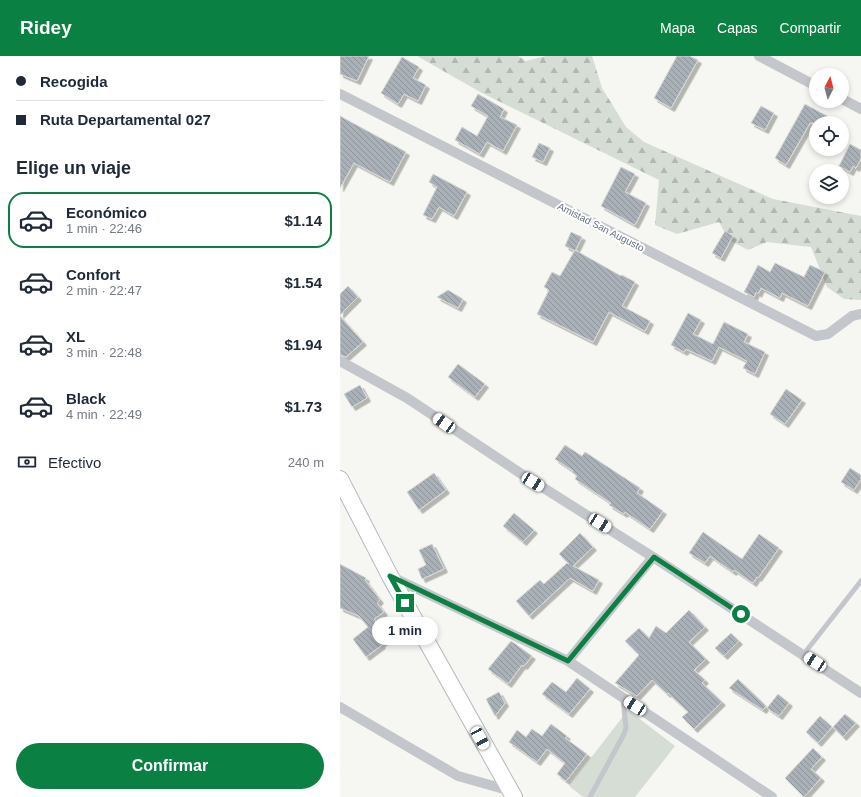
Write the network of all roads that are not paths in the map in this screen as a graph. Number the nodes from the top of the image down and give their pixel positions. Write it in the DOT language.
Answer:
graph roads {
  1 [pos="759,56"];
  2 [pos="809,82"];
  3 [pos="340,94"];
  4 [pos="849,103"];
  5 [pos="861,109"];
  6 [pos="861,314"];
  7 [pos="340,361"];
  8 [pos="340,479"];
  9 [pos="654,557"];
  10 [pos="390,576"];
  11 [pos="861,581"];
  12 [pos="804,655"];
  13 [pos="568,661"];
  14 [pos="861,693"];
  15 [pos="623,698"];
  16 [pos="340,707"];
  17 [pos="512,794"];
  18 [pos="590,797"];
  19 [pos="772,797"];
  1 -- 2 [label="street"];
  3 -- 6 [label="street, Amistad San Augusto"];
  4 -- 5 [label="street"];
  7 -- 9 [label="street"];
  8 -- 10 [label="main road"];
  9 -- 12 [label="street"];
  9 -- 13 [label="street"];
  10 -- 13 [label="street"];
  10 -- 17 [label="main road"];
  11 -- 12 [label="lane"];
  12 -- 14 [label="street"];
  13 -- 15 [label="street"];
  15 -- 18 [label="lane"];
  15 -- 19 [label="street"];
  16 -- 17 [label="street"];
}
